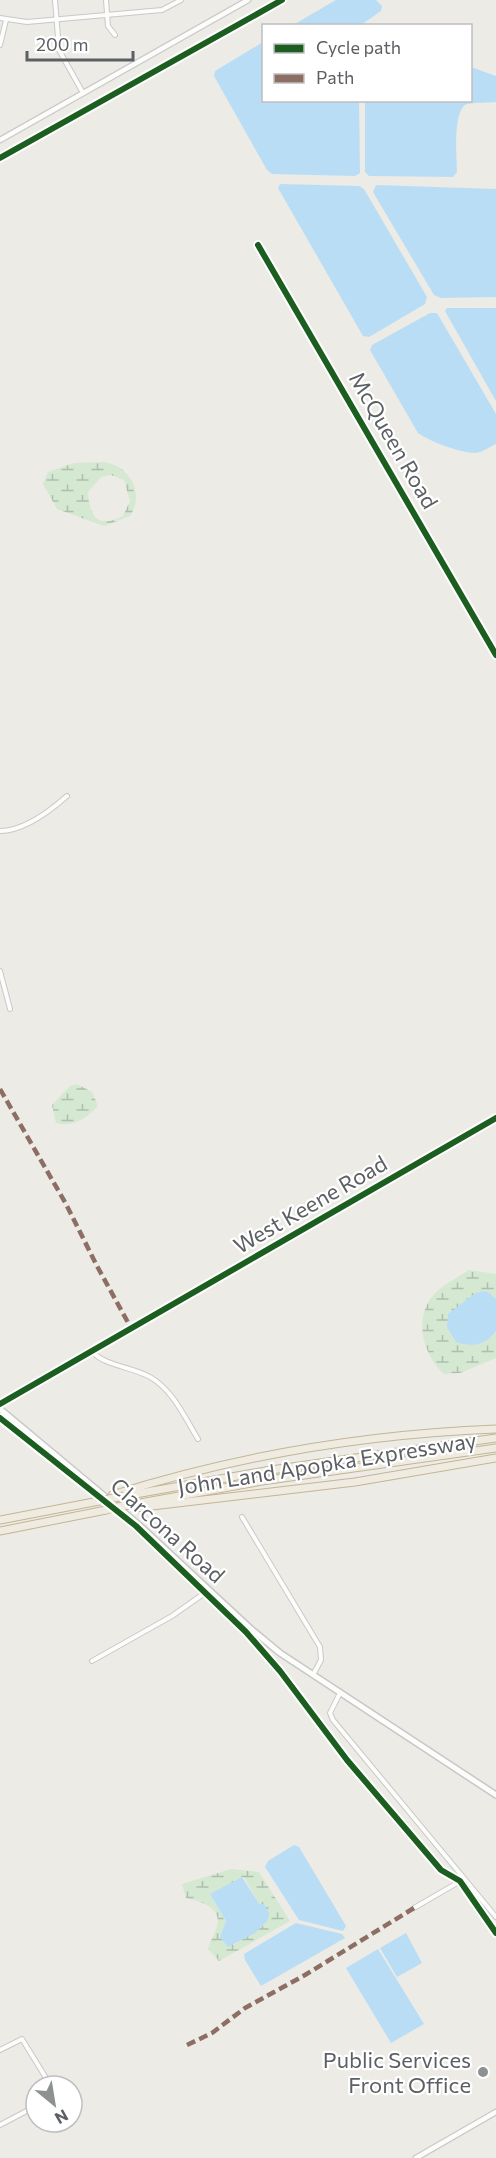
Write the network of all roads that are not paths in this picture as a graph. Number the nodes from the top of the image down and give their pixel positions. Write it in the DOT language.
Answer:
graph roads {
  1 [pos="55,0"];
  2 [pos="106,0"];
  3 [pos="181,0"];
  4 [pos="248,0"];
  5 [pos="107,15"];
  6 [pos="0,18"];
  7 [pos="56,19"];
  8 [pos="6,20"];
  9 [pos="115,35"];
  10 [pos="0,45"];
  11 [pos="83,93"];
  12 [pos="0,140"];
  13 [pos="258,245"];
  14 [pos="496,654"];
  15 [pos="67,796"];
  16 [pos="0,831"];
  17 [pos="0,972"];
  18 [pos="10,1009"];
  19 [pos="496,1118"];
  20 [pos="92,1351"];
  21 [pos="0,1404"];
  22 [pos="0,1410"];
  23 [pos="496,1429"];
  24 [pos="496,1438"];
  25 [pos="198,1440"];
  26 [pos="496,1448"];
  27 [pos="496,1458"];
  28 [pos="121,1494"];
  29 [pos="136,1506"];
  30 [pos="242,1517"];
  31 [pos="0,1520"];
  32 [pos="0,1530"];
  33 [pos="209,1590"];
  34 [pos="92,1661"];
  35 [pos="313,1675"];
  36 [pos="340,1693"];
  37 [pos="496,1795"];
  38 [pos="464,1879"];
  39 [pos="414,1908"];
  40 [pos="496,1917"];
  41 [pos="0,2050"];
  42 [pos="44,2074"];
  43 [pos="24,2112"];
  44 [pos="496,2112"];
  45 [pos="0,2125"];
  46 [pos="416,2158"];
  1 -- 7 [label="street"];
  2 -- 5 [label="street"];
  3 -- 5 [label="street"];
  4 -- 11 [label="street"];
  5 -- 7 [label="street"];
  5 -- 9 [label="street"];
  6 -- 8 [label="street"];
  7 -- 8 [label="street"];
  7 -- 11 [label="street"];
  8 -- 10 [label="street"];
  11 -- 12 [label="street"];
  13 -- 14 [label="street, McQueen Road"];
  15 -- 16 [label="street"];
  17 -- 18 [label="street"];
  19 -- 20 [label="street, West Keene Road"];
  20 -- 21 [label="street, West Keene Road"];
  20 -- 25 [label="street"];
  22 -- 33 [label="main road, Clarcona Road"];
  23 -- 28 [label="highway"];
  24 -- 28 [label="highway, John Land Apopka Expressway"];
  26 -- 29 [label="highway, John Land Apopka Expressway"];
  27 -- 29 [label="highway"];
  28 -- 31 [label="highway, bridge"];
  29 -- 32 [label="highway, bridge"];
  30 -- 35 [label="street"];
  33 -- 34 [label="street"];
  33 -- 35 [label="main road, Clarcona Road"];
  35 -- 36 [label="main road, Clarcona Road"];
  36 -- 37 [label="main road, Clarcona Road"];
  36 -- 38 [label="street"];
  38 -- 39 [label="street"];
  38 -- 40 [label="street"];
  41 -- 42 [label="street"];
  43 -- 45 [label="street"];
  44 -- 46 [label="street"];
}
